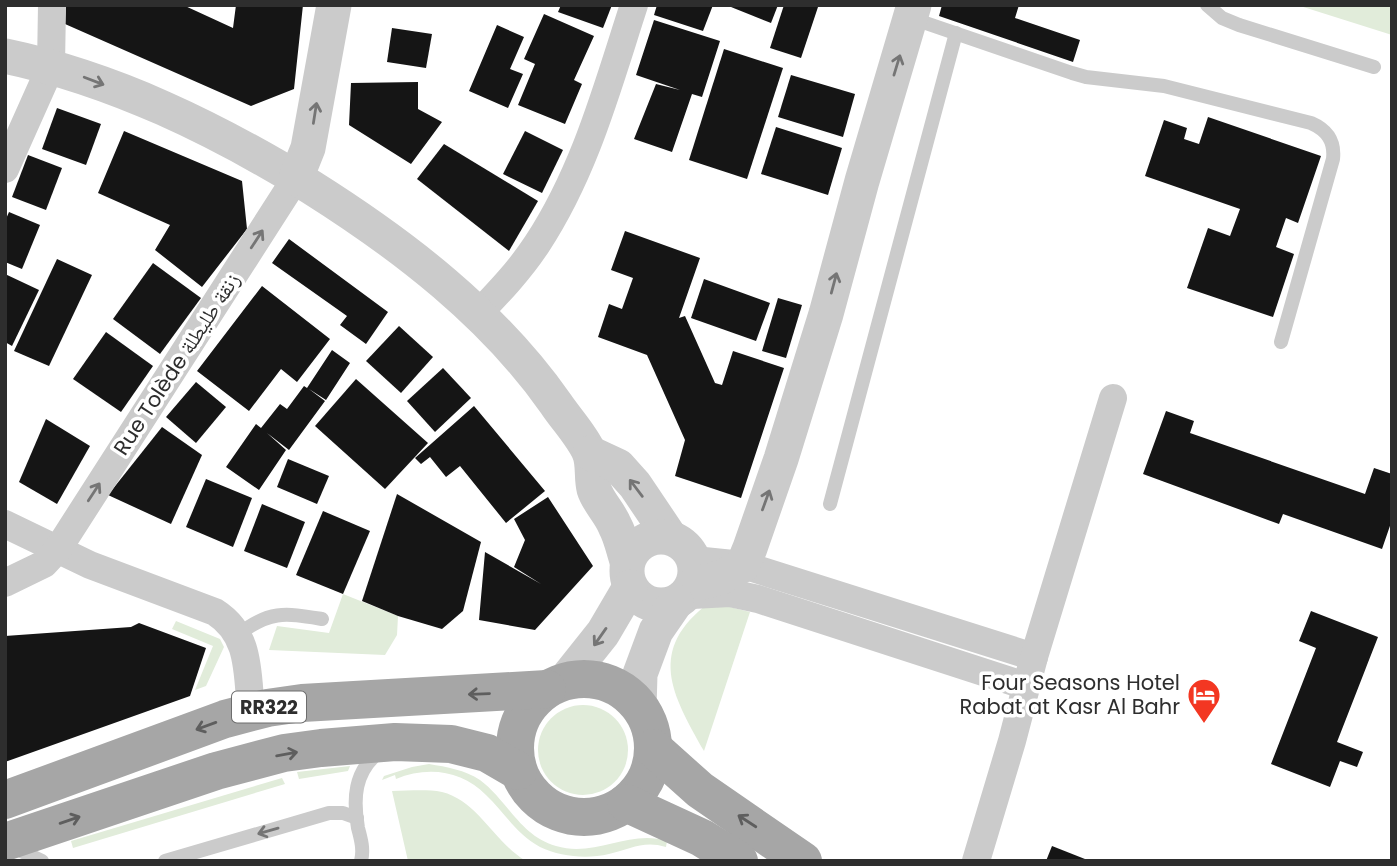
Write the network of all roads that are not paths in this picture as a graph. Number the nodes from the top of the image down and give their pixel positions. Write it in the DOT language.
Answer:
graph roads {
  1 [pos="52,5"];
  2 [pos="334,5"];
  3 [pos="634,5"];
  4 [pos="1207,5"];
  5 [pos="913,12"];
  6 [pos="956,33"];
  7 [pos="5,56"];
  8 [pos="51,66"];
  9 [pos="1374,67"];
  10 [pos="5,169"];
  11 [pos="296,178"];
  12 [pos="478,314"];
  13 [pos="1281,342"];
  14 [pos="1113,398"];
  15 [pos="590,453"];
  16 [pos="830,504"];
  17 [pos="5,524"];
  18 [pos="58,549"];
  19 [pos="743,565"];
  20 [pos="628,574"];
  21 [pos="684,576"];
  22 [pos="5,583"];
  23 [pos="321,619"];
  24 [pos="238,635"];
  25 [pos="1034,657"];
  26 [pos="556,686"];
  27 [pos="1026,686"];
  28 [pos="639,708"];
  29 [pos="251,711"];
  30 [pos="396,742"];
  31 [pos="653,748"];
  32 [pos="519,771"];
  33 [pos="5,800"];
  34 [pos="626,803"];
  35 [pos="357,818"];
  36 [pos="5,844"];
  37 [pos="42,861"];
  38 [pos="165,861"];
  39 [pos="361,861"];
  40 [pos="739,861"];
  41 [pos="803,861"];
  42 [pos="976,861"];
  1 -- 8 [label="street"];
  11 -- 2 [label="street, one-way"];
  3 -- 12 [label="street"];
  4 -- 9 [label="lane"];
  5 -- 6 [label="lane"];
  19 -- 5 [label="street, one-way"];
  6 -- 13 [label="lane"];
  6 -- 16 [label="lane"];
  7 -- 8 [label="street"];
  8 -- 10 [label="street"];
  8 -- 11 [label="street, one-way"];
  11 -- 12 [label="street"];
  18 -- 11 [label="street, Rue Tolède زنقة طليطلة, one-way"];
  12 -- 15 [label="street"];
  14 -- 25 [label="street"];
  15 -- 20 [label="street"];
  21 -- 15 [label="street, one-way"];
  17 -- 18 [label="street"];
  18 -- 22 [label="street, Rue Tolède زنقة طليطلة"];
  18 -- 24 [label="street"];
  19 -- 21 [label="street"];
  19 -- 25 [label="street"];
  20 -- 21 [label="street"];
  20 -- 21 [label="street"];
  20 -- 26 [label="street, one-way"];
  21 -- 27 [label="street"];
  21 -- 28 [label="street"];
  23 -- 24 [label="lane"];
  24 -- 29 [label="street"];
  25 -- 27 [label="street"];
  26 -- 28 [label="main road, RR322"];
  26 -- 29 [label="main road, RR322, one-way"];
  26 -- 32 [label="main road, RR322"];
  27 -- 42 [label="street"];
  28 -- 31 [label="main road, RR322"];
  29 -- 33 [label="main road, RR322, one-way"];
  30 -- 32 [label="main road, RR322"];
  30 -- 35 [label="lane"];
  36 -- 30 [label="main road, RR322, one-way"];
  31 -- 34 [label="main road, RR322"];
  41 -- 31 [label="main road, one-way"];
  32 -- 34 [label="main road, RR322"];
  34 -- 40 [label="main road"];
  35 -- 38 [label="lane, one-way"];
  35 -- 39 [label="lane"];
  36 -- 37 [label="lane"];
}
